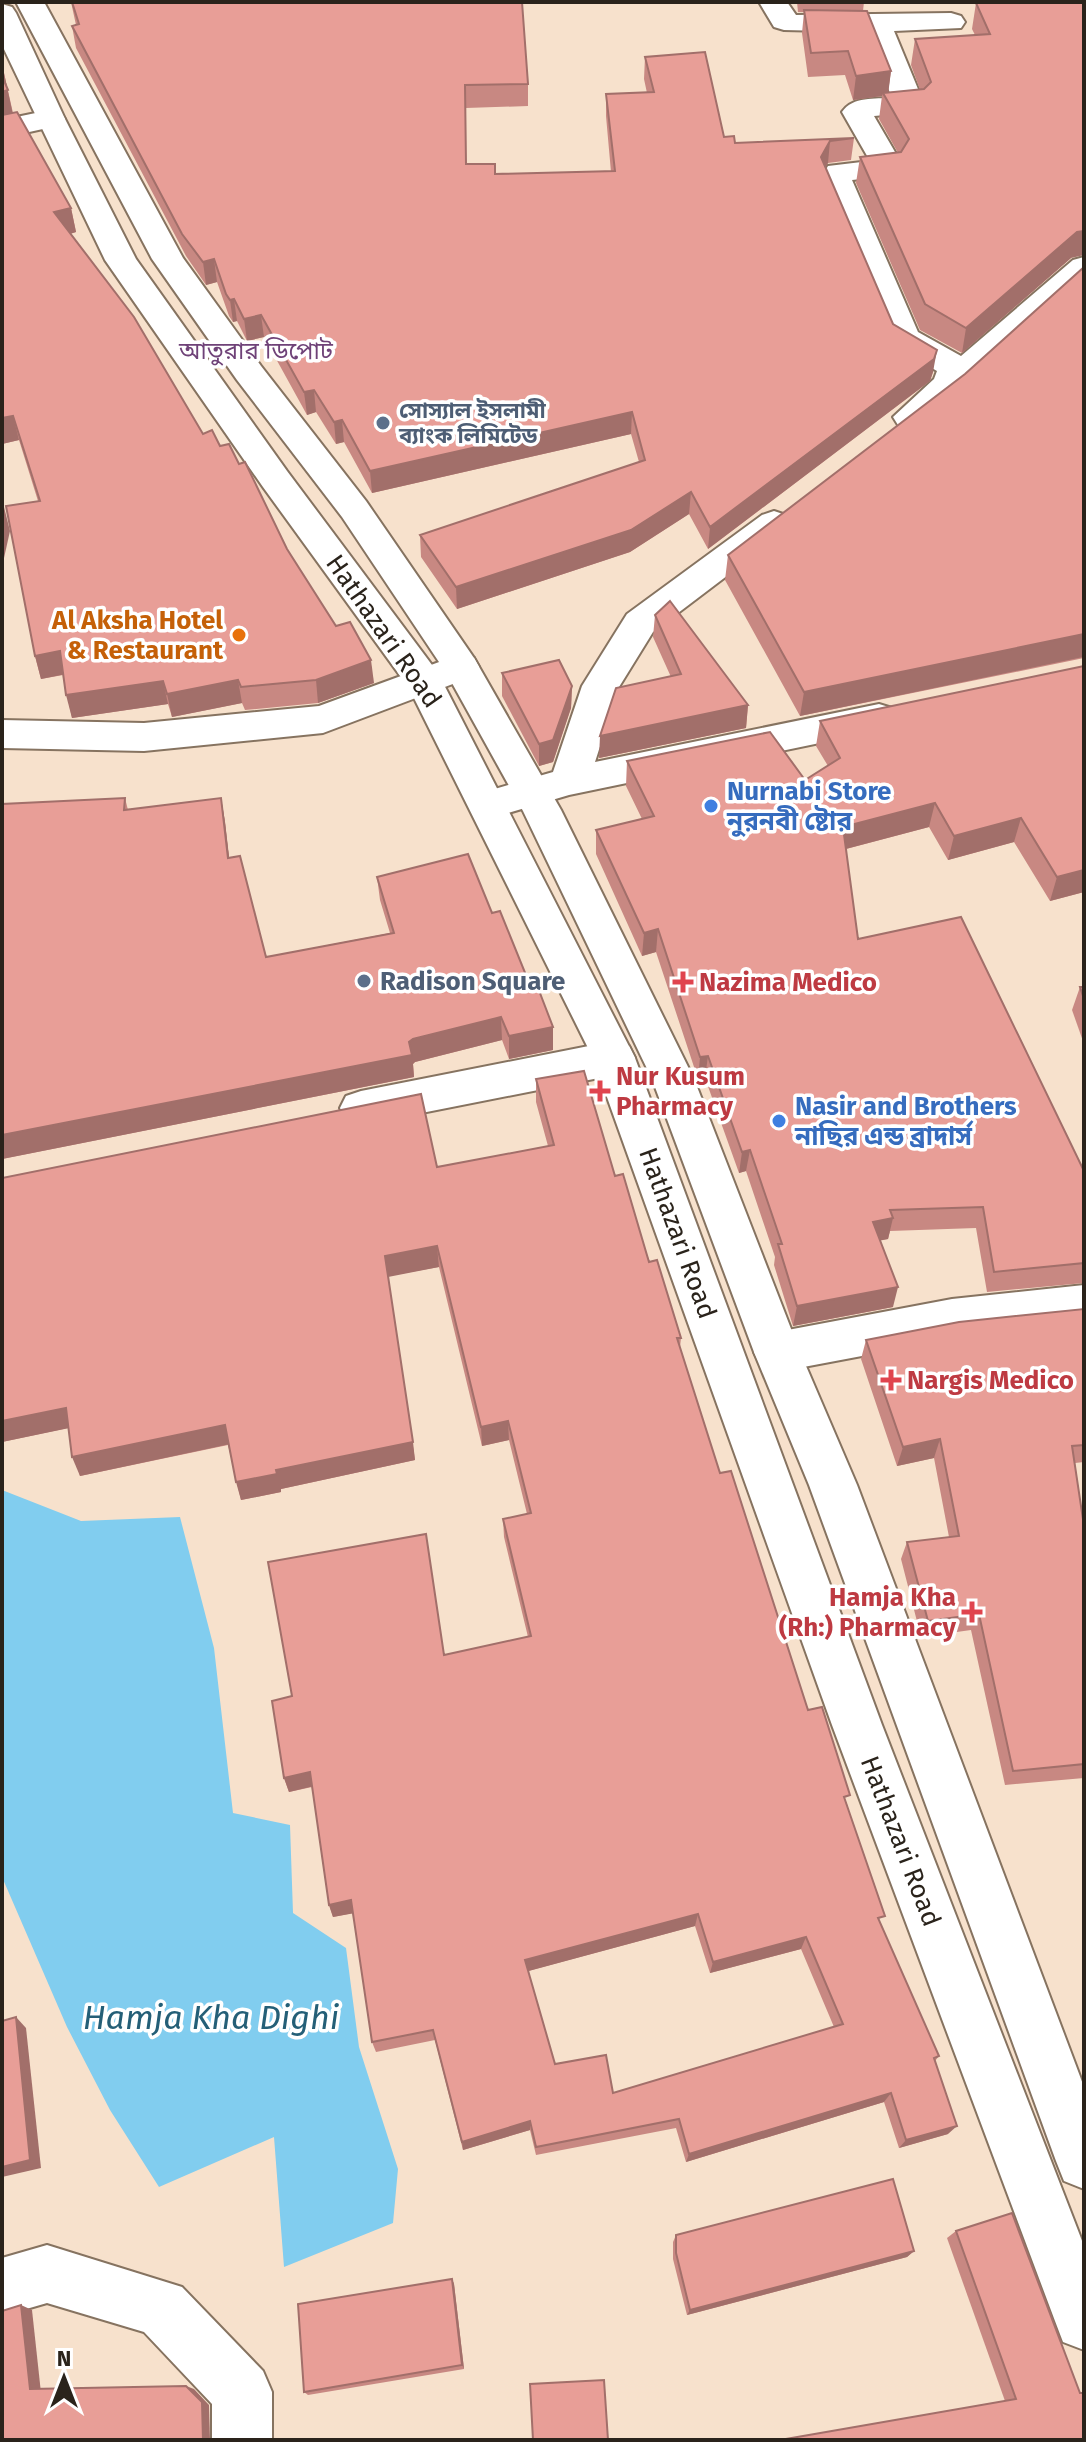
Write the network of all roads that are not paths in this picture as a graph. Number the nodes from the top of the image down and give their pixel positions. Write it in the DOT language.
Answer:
graph roads {
  1 [pos="30,2"];
  2 [pos="773,2"];
  3 [pos="2,13"];
  4 [pos="876,21"];
  5 [pos="951,22"];
  6 [pos="50,119"];
  7 [pos="2,129"];
  8 [pos="1084,267"];
  9 [pos="946,389"];
  10 [pos="888,435"];
  11 [pos="795,507"];
  12 [pos="443,674"];
  13 [pos="913,710"];
  14 [pos="2,734"];
  15 [pos="569,781"];
  16 [pos="529,792"];
  17 [pos="488,805"];
  18 [pos="614,1058"];
  19 [pos="323,1116"];
  20 [pos="1084,1305"];
  21 [pos="777,1352"];
  22 [pos="1084,2161"];
  23 [pos="2,2287"];
  24 [pos="1084,2321"];
  25 [pos="242,2440"];
  1 -- 12 [label="main road, Hathazari Road"];
  2 -- 4 [label="main road"];
  3 -- 6 [label="main road, Hathazari Road"];
  4 -- 5 [label="main road"];
  4 -- 9 [label="main road"];
  6 -- 7 [label="main road"];
  6 -- 12 [label="main road, Hathazari Road"];
  8 -- 9 [label="main road"];
  9 -- 10 [label="main road"];
  11 -- 15 [label="main road"];
  12 -- 14 [label="main road"];
  12 -- 16 [label="main road, Hathazari Road"];
  12 -- 17 [label="main road, Hathazari Road"];
  13 -- 15 [label="main road"];
  15 -- 16 [label="main road"];
  16 -- 17 [label="main road"];
  16 -- 21 [label="main road, Hathazari Road"];
  17 -- 18 [label="main road, Hathazari Road"];
  18 -- 19 [label="main road"];
  18 -- 24 [label="main road, Hathazari Road"];
  20 -- 21 [label="main road"];
  21 -- 22 [label="main road, Hathazari Road"];
  23 -- 25 [label="main road"];
}
